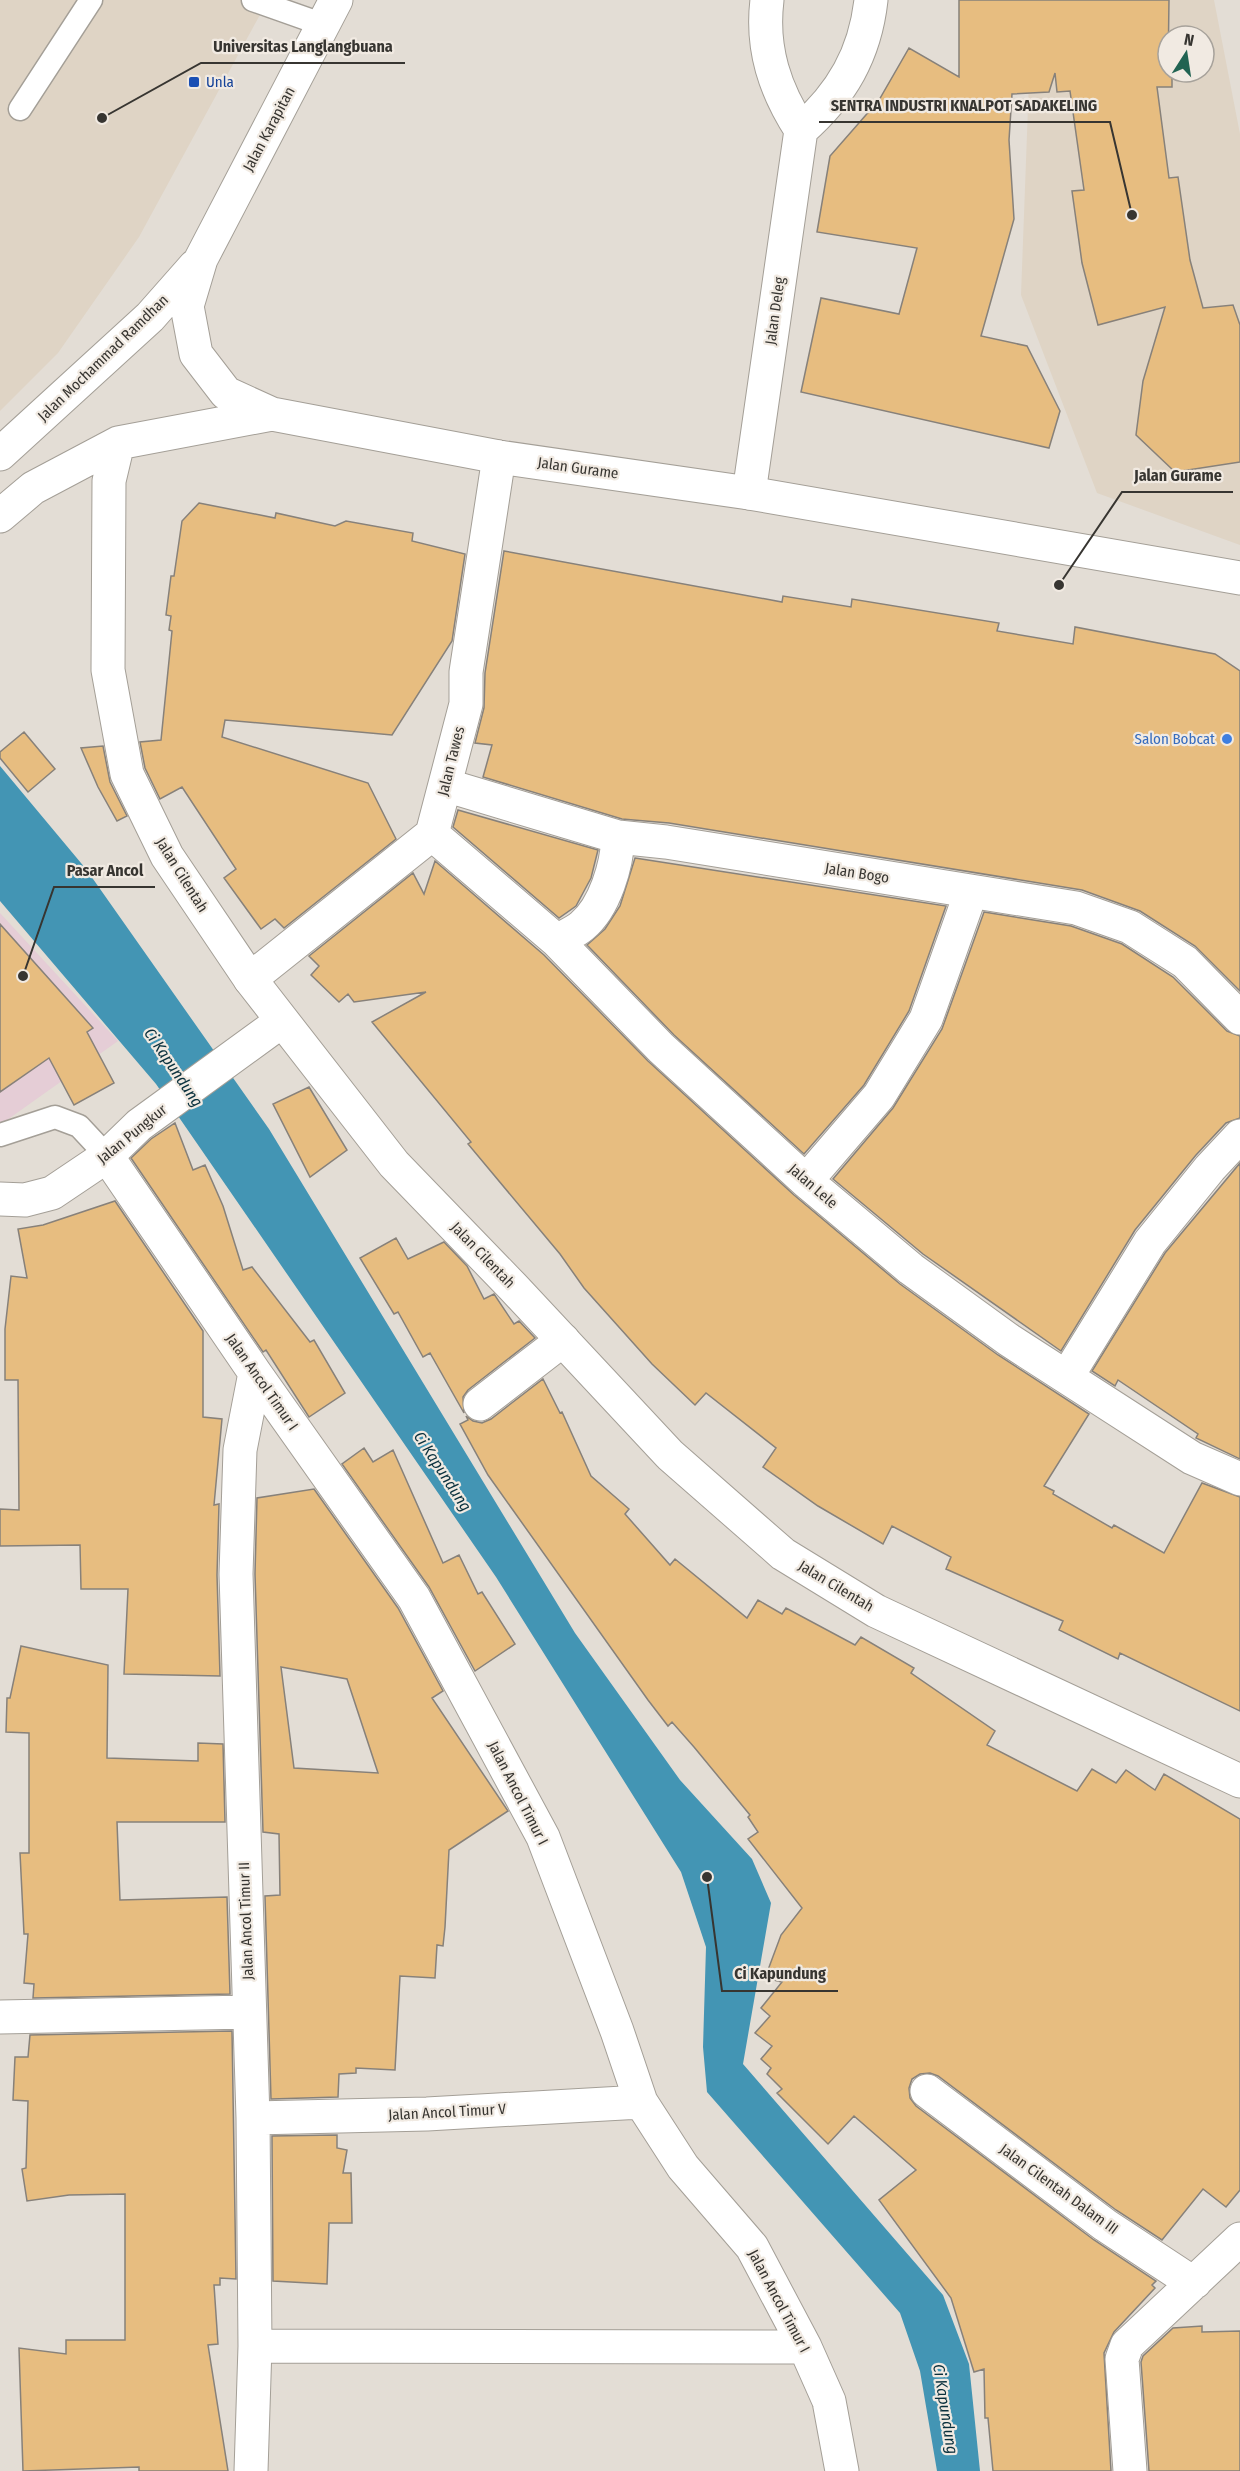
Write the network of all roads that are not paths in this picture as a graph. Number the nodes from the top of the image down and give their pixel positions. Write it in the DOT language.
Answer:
graph roads {
  1 [pos="91,0"];
  2 [pos="253,0"];
  3 [pos="766,0"];
  4 [pos="871,0"];
  5 [pos="330,13"];
  6 [pos="20,109"];
  7 [pos="801,130"];
  8 [pos="201,259"];
  9 [pos="272,414"];
  10 [pos="118,443"];
  11 [pos="0,454"];
  12 [pos="499,457"];
  13 [pos="749,493"];
  14 [pos="0,516"];
  15 [pos="1240,578"];
  16 [pos="445,785"];
  17 [pos="432,834"];
  18 [pos="618,837"];
  19 [pos="971,892"];
  20 [pos="557,941"];
  21 [pos="250,979"];
  22 [pos="1240,1018"];
  23 [pos="282,1021"];
  24 [pos="0,1135"];
  25 [pos="1240,1136"];
  26 [pos="107,1156"];
  27 [pos="806,1181"];
  28 [pos="0,1199"];
  29 [pos="563,1340"];
  30 [pos="255,1373"];
  31 [pos="1068,1376"];
  32 [pos="480,1404"];
  33 [pos="1240,1479"];
  34 [pos="1240,1781"];
  35 [pos="249,2012"];
  36 [pos="0,2017"];
  37 [pos="927,2091"];
  38 [pos="641,2102"];
  39 [pos="253,2118"];
  40 [pos="1238,2247"];
  41 [pos="1195,2282"];
  42 [pos="255,2346"];
  43 [pos="805,2347"];
  44 [pos="251,2471"];
  45 [pos="842,2471"];
  46 [pos="1130,2471"];
  1 -- 6 [label="lane"];
  2 -- 5 [label="lane"];
  3 -- 7 [label="street"];
  4 -- 7 [label="street"];
  5 -- 8 [label="street, Jalan Karapitan"];
  7 -- 13 [label="street, Jalan Deleg"];
  8 -- 9 [label="street"];
  8 -- 11 [label="street, Jalan Mochammad Ramdhan"];
  9 -- 10 [label="street"];
  9 -- 12 [label="street, Jalan Gurame"];
  10 -- 14 [label="street"];
  10 -- 21 [label="street, Jalan Cilentah"];
  12 -- 13 [label="street, Jalan Gurame"];
  12 -- 16 [label="street, Jalan Tawes"];
  13 -- 15 [label="street, Jalan Gurame"];
  16 -- 17 [label="street, Jalan Tawes"];
  16 -- 18 [label="street, Jalan Bogo"];
  17 -- 20 [label="street, Jalan Lele"];
  17 -- 21 [label="street"];
  18 -- 19 [label="street, Jalan Bogo"];
  18 -- 20 [label="street"];
  19 -- 22 [label="street, Jalan Bogo"];
  19 -- 27 [label="street"];
  20 -- 27 [label="street, Jalan Lele"];
  21 -- 23 [label="street, Jalan Cilentah"];
  23 -- 26 [label="street, Jalan Pungkur"];
  23 -- 29 [label="street, Jalan Cilentah"];
  24 -- 26 [label="lane"];
  25 -- 31 [label="street"];
  26 -- 28 [label="street, Jalan Pungkur"];
  26 -- 30 [label="street, Jalan Ancol Timur I"];
  27 -- 31 [label="street, Jalan Lele"];
  29 -- 32 [label="street"];
  29 -- 34 [label="street, Jalan Cilentah"];
  30 -- 35 [label="street, Jalan Ancol Timur II"];
  30 -- 38 [label="street, Jalan Ancol Timur I"];
  31 -- 33 [label="street, Jalan Lele"];
  35 -- 36 [label="street"];
  35 -- 39 [label="street, Jalan Ancol Timur II"];
  37 -- 41 [label="street, Jalan Cilentah Dalam III"];
  38 -- 39 [label="street, Jalan Ancol Timur V"];
  38 -- 43 [label="street, Jalan Ancol Timur I"];
  39 -- 42 [label="street, Jalan Ancol Timur II"];
  40 -- 41 [label="street"];
  41 -- 46 [label="street"];
  42 -- 43 [label="street"];
  42 -- 44 [label="street, Jalan Ancol Timur II"];
  43 -- 45 [label="street, Jalan Ancol Timur I"];
}
